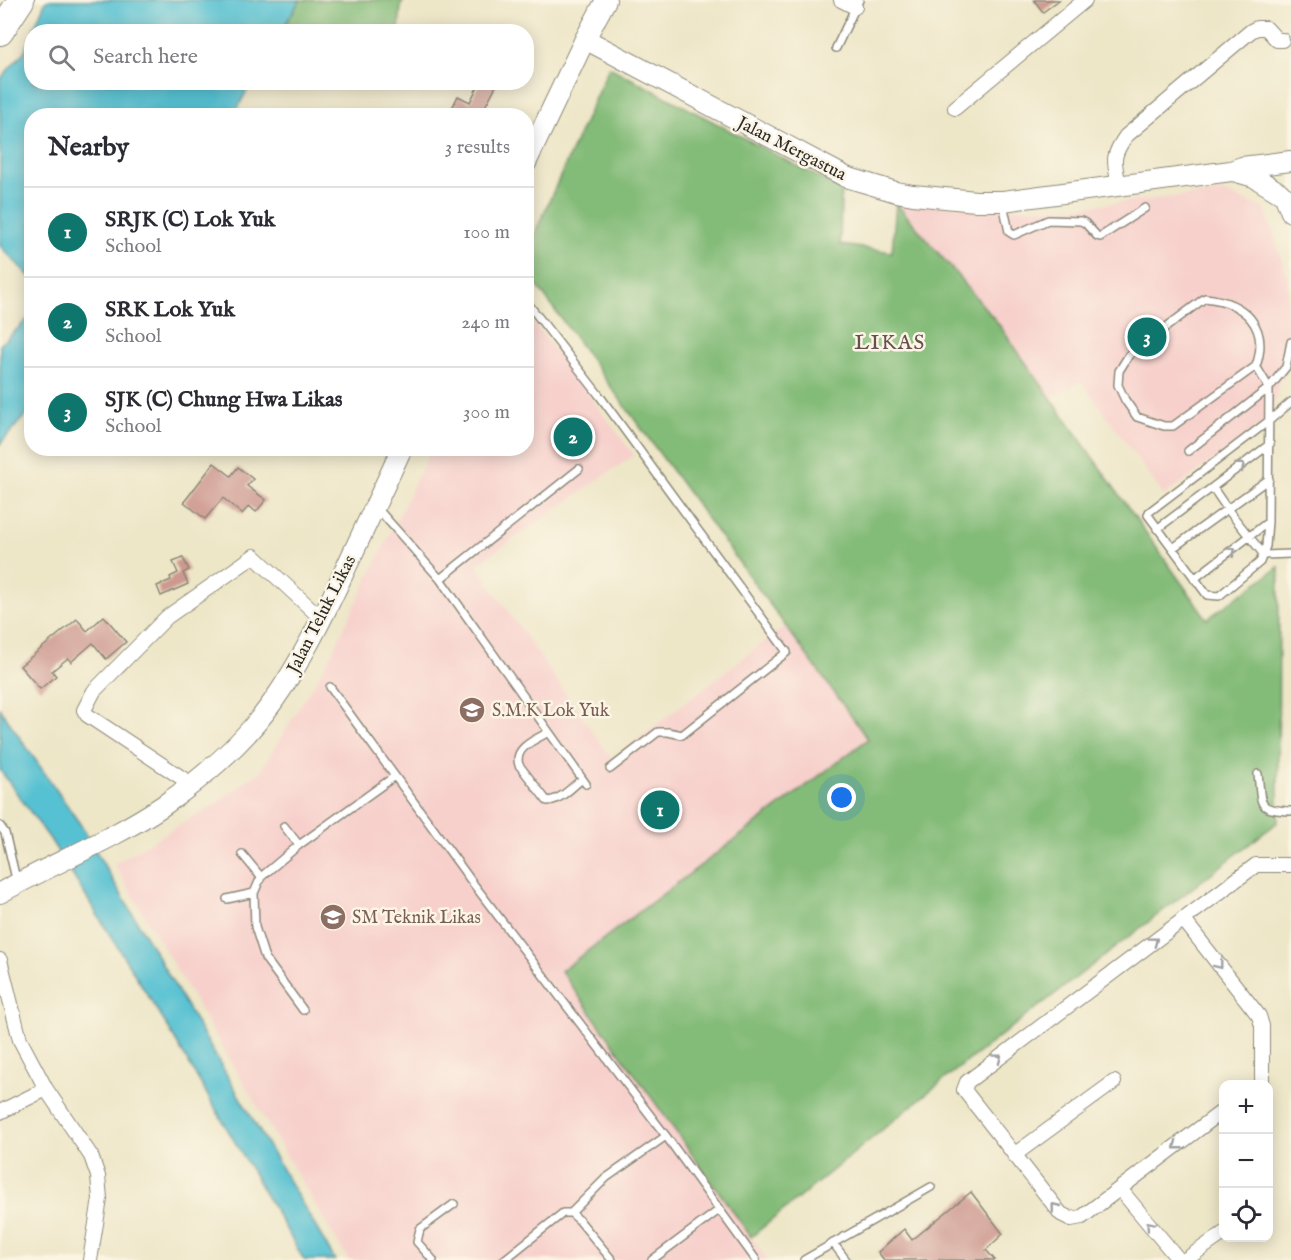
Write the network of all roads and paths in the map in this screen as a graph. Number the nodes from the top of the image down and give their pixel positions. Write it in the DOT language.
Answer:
graph roads {
  1 [pos="21,0"];
  2 [pos="606,0"];
  3 [pos="841,0"];
  4 [pos="1085,0"];
  5 [pos="857,4"];
  6 [pos="0,32"];
  7 [pos="585,39"];
  8 [pos="1282,40"];
  9 [pos="836,48"];
  10 [pos="955,108"];
  11 [pos="534,146"];
  12 [pos="1291,161"];
  13 [pos="1231,171"];
  14 [pos="1119,185"];
  15 [pos="1287,200"];
  16 [pos="1003,201"];
  17 [pos="1145,208"];
  18 [pos="534,312"];
  19 [pos="1291,342"];
  20 [pos="1256,366"];
  21 [pos="1269,388"];
  22 [pos="1291,402"];
  23 [pos="1270,420"];
  24 [pos="1270,444"];
  25 [pos="1188,452"];
  26 [pos="398,456"];
  27 [pos="579,469"];
  28 [pos="1269,479"];
  29 [pos="1213,488"];
  30 [pos="375,506"];
  31 [pos="1228,510"];
  32 [pos="1268,522"];
  33 [pos="1157,529"];
  34 [pos="1249,538"];
  35 [pos="1173,548"];
  36 [pos="1291,554"];
  37 [pos="1264,555"];
  38 [pos="440,579"];
  39 [pos="1194,579"];
  40 [pos="322,619"];
  41 [pos="330,687"];
  42 [pos="549,732"];
  43 [pos="610,770"];
  44 [pos="1258,774"];
  45 [pos="395,776"];
  46 [pos="191,784"];
  47 [pos="1291,811"];
  48 [pos="0,826"];
  49 [pos="284,826"];
  50 [pos="299,846"];
  51 [pos="242,854"];
  52 [pos="1291,865"];
  53 [pos="261,877"];
  54 [pos="18,883"];
  55 [pos="0,893"];
  56 [pos="254,893"];
  57 [pos="227,899"];
  58 [pos="1183,918"];
  59 [pos="0,960"];
  60 [pos="303,1010"];
  61 [pos="1262,1080"];
  62 [pos="1114,1082"];
  63 [pos="46,1089"];
  64 [pos="0,1112"];
  65 [pos="1219,1114"];
  66 [pos="666,1136"];
  67 [pos="1014,1155"];
  68 [pos="931,1187"];
  69 [pos="1120,1190"];
  70 [pos="454,1204"];
  71 [pos="719,1210"];
  72 [pos="572,1213"];
  73 [pos="1219,1236"];
  74 [pos="833,1243"];
  75 [pos="90,1260"];
  76 [pos="433,1260"];
  77 [pos="504,1260"];
  78 [pos="612,1260"];
  79 [pos="652,1260"];
  80 [pos="756,1260"];
  81 [pos="804,1260"];
  82 [pos="846,1260"];
  83 [pos="1179,1260"];
  84 [pos="1185,1260"];
  1 -- 6 [label="highway"];
  2 -- 7 [label="street"];
  3 -- 5 [label="street"];
  4 -- 10 [label="street"];
  5 -- 9 [label="lane"];
  7 -- 11 [label="street"];
  7 -- 16 [label="street, Jalan Mergastua"];
  8 -- 14 [label="street"];
  12 -- 13 [label="street, Jalan Mergastua"];
  12 -- 15 [label="street"];
  13 -- 14 [label="street, Jalan Mergastua"];
  13 -- 15 [label="street, Jalan Mergastua"];
  14 -- 16 [label="street, Jalan Mergastua"];
  16 -- 17 [label="lane"];
  18 -- 43 [label="lane"];
  19 -- 21 [label="lane"];
  20 -- 20 [label="lane"];
  20 -- 21 [label="lane"];
  21 -- 23 [label="lane"];
  21 -- 25 [label="lane"];
  22 -- 23 [label="lane"];
  23 -- 24 [label="lane"];
  23 -- 33 [label="lane"];
  24 -- 28 [label="lane"];
  29 -- 24 [label="lane, one-way"];
  26 -- 30 [label="street, Jalan Teluk Likas"];
  27 -- 38 [label="lane"];
  28 -- 31 [label="lane"];
  28 -- 32 [label="lane"];
  29 -- 31 [label="lane"];
  29 -- 33 [label="lane"];
  30 -- 38 [label="lane"];
  30 -- 40 [label="street, Jalan Teluk Likas"];
  31 -- 34 [label="lane"];
  31 -- 35 [label="lane"];
  32 -- 34 [label="lane"];
  32 -- 37 [label="lane"];
  33 -- 35 [label="lane"];
  34 -- 37 [label="lane"];
  39 -- 34 [label="lane, one-way"];
  35 -- 39 [label="lane"];
  36 -- 37 [label="lane"];
  37 -- 39 [label="lane"];
  38 -- 42 [label="lane"];
  40 -- 46 [label="street, Jalan Teluk Likas"];
  40 -- 46 [label="street"];
  41 -- 45 [label="lane"];
  42 -- 42 [label="lane"];
  44 -- 47 [label="lane"];
  45 -- 50 [label="lane"];
  45 -- 66 [label="lane"];
  46 -- 54 [label="street, Jalan Teluk Likas"];
  48 -- 54 [label="lane"];
  49 -- 50 [label="lane"];
  50 -- 53 [label="lane"];
  51 -- 53 [label="lane"];
  52 -- 58 [label="street"];
  53 -- 56 [label="lane"];
  54 -- 55 [label="street, Jalan Teluk Likas"];
  56 -- 57 [label="lane"];
  56 -- 60 [label="lane"];
  58 -- 61 [label="street, one-way"];
  67 -- 58 [label="street, one-way"];
  59 -- 63 [label="street"];
  62 -- 67 [label="street"];
  63 -- 64 [label="street"];
  63 -- 75 [label="street"];
  65 -- 69 [label="street, one-way"];
  66 -- 71 [label="lane"];
  66 -- 72 [label="lane"];
  69 -- 67 [label="street, one-way"];
  68 -- 74 [label="lane"];
  83 -- 69 [label="street, one-way"];
  70 -- 76 [label="lane"];
  71 -- 79 [label="lane"];
  71 -- 80 [label="lane"];
  72 -- 77 [label="lane"];
  72 -- 78 [label="lane"];
  73 -- 84 [label="street"];
  74 -- 81 [label="lane"];
  74 -- 82 [label="lane"];
}
